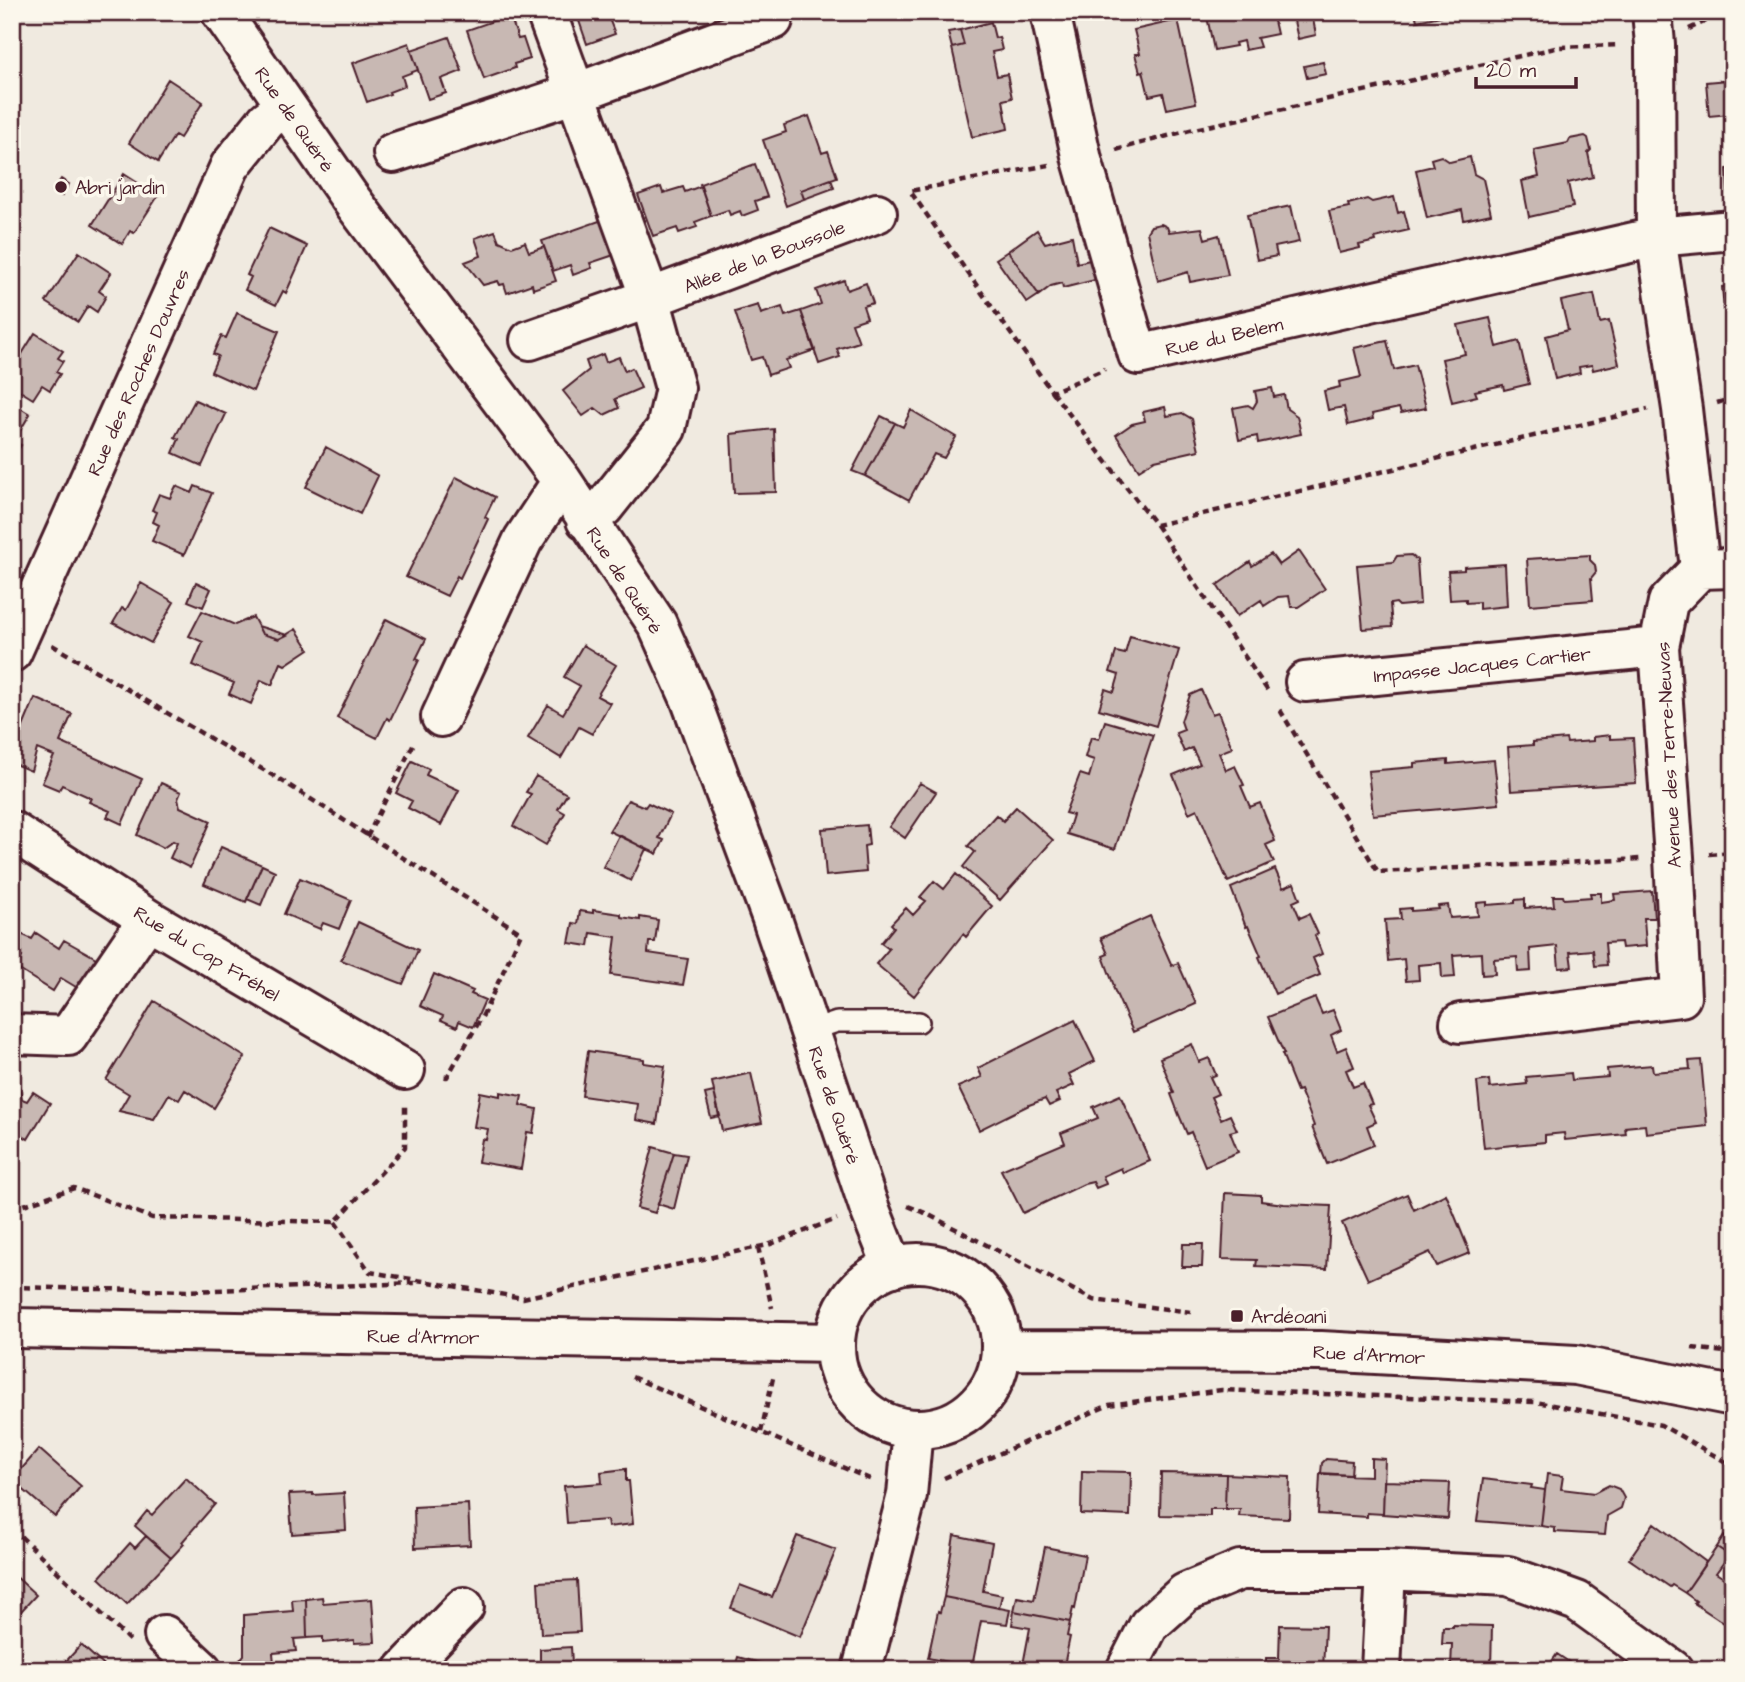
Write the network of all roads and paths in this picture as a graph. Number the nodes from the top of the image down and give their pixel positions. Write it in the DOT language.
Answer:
graph roads {
  1 [pos="221,12"];
  2 [pos="546,12"];
  3 [pos="1050,12"];
  4 [pos="774,20"];
  5 [pos="1654,28"];
  6 [pos="576,93"];
  7 [pos="285,107"];
  8 [pos="393,153"];
  9 [pos="1082,160"];
  10 [pos="877,213"];
  11 [pos="1733,230"];
  12 [pos="1656,237"];
  13 [pos="650,298"];
  14 [pos="530,340"];
  15 [pos="1138,355"];
  16 [pos="1052,392"];
  17 [pos="1681,401"];
  18 [pos="562,481"];
  19 [pos="586,520"];
  20 [pos="1156,525"];
  21 [pos="1716,568"];
  22 [pos="18,640"];
  23 [pos="1659,647"];
  24 [pos="1305,681"];
  25 [pos="1268,691"];
  26 [pos="441,717"];
  27 [pos="12,831"];
  28 [pos="368,836"];
  29 [pos="1674,857"];
  30 [pos="148,919"];
  31 [pos="919,1022"];
  32 [pos="1460,1023"];
  33 [pos="810,1031"];
  34 [pos="12,1034"];
  35 [pos="405,1070"];
  36 [pos="869,1207"];
  37 [pos="12,1209"];
  38 [pos="335,1222"];
  39 [pos="893,1266"];
  40 [pos="429,1282"];
  41 [pos="12,1287"];
  42 [pos="1203,1313"];
  43 [pos="12,1328"];
  44 [pos="835,1343"];
  45 [pos="1692,1348"];
  46 [pos="1002,1350"];
  47 [pos="1733,1353"];
  48 [pos="619,1377"];
  49 [pos="1733,1396"];
  50 [pos="913,1429"];
  51 [pos="1733,1466"];
  52 [pos="907,1495"];
  53 [pos="12,1528"];
  54 [pos="1386,1570"];
  55 [pos="464,1607"];
  56 [pos="164,1635"];
  57 [pos="202,1670"];
  58 [pos="404,1670"];
  59 [pos="862,1670"];
  60 [pos="1126,1670"];
  61 [pos="1381,1670"];
  62 [pos="1673,1670"];
  1 -- 7 [label="street, Rue de Quéré"];
  2 -- 6 [label="street"];
  3 -- 9 [label="street, Rue du Belem"];
  4 -- 6 [label="street"];
  5 -- 9 [label="path"];
  5 -- 12 [label="street, Avenue des Terre-Neuvas"];
  6 -- 8 [label="street"];
  6 -- 13 [label="street"];
  7 -- 18 [label="street, Rue de Quéré"];
  7 -- 22 [label="street, Rue des Roches Douvres"];
  9 -- 15 [label="street, Rue du Belem"];
  9 -- 16 [label="path"];
  10 -- 13 [label="street, Allée de la Boussole"];
  11 -- 12 [label="street, Rue du Belem"];
  12 -- 15 [label="street, Rue du Belem"];
  12 -- 17 [label="street, Avenue des Terre-Neuvas"];
  13 -- 14 [label="street, Allée de la Boussole"];
  13 -- 19 [label="street"];
  15 -- 16 [label="path"];
  16 -- 20 [label="path"];
  17 -- 20 [label="path"];
  17 -- 21 [label="street, Avenue des Terre-Neuvas"];
  18 -- 19 [label="street, Rue de Quéré"];
  18 -- 26 [label="street"];
  19 -- 33 [label="street, Rue de Quéré"];
  20 -- 25 [label="path"];
  21 -- 23 [label="street, Avenue des Terre-Neuvas"];
  22 -- 28 [label="path"];
  23 -- 24 [label="street, Impasse Jacques Cartier"];
  23 -- 29 [label="street, Avenue des Terre-Neuvas"];
  24 -- 25 [label="path"];
  25 -- 29 [label="path"];
  26 -- 28 [label="path"];
  27 -- 30 [label="street, Rue du Cap Fréhel"];
  28 -- 35 [label="path"];
  29 -- 32 [label="street, Avenue des Terre-Neuvas"];
  30 -- 34 [label="street"];
  30 -- 35 [label="street, Rue du Cap Fréhel"];
  31 -- 33 [label="lane"];
  33 -- 36 [label="street, Rue de Quéré"];
  35 -- 38 [label="path"];
  36 -- 39 [label="street, Rue de Quéré"];
  36 -- 40 [label="path"];
  36 -- 42 [label="path"];
  37 -- 38 [label="path"];
  38 -- 40 [label="path"];
  39 -- 44 [label="street"];
  39 -- 46 [label="street"];
  40 -- 41 [label="path"];
  43 -- 44 [label="street, Rue d'Armor"];
  44 -- 50 [label="street"];
  45 -- 47 [label="path"];
  46 -- 49 [label="street, Rue d'Armor"];
  46 -- 50 [label="street"];
  48 -- 52 [label="path"];
  50 -- 52 [label="street"];
  51 -- 52 [label="path"];
  52 -- 59 [label="street"];
  53 -- 56 [label="path"];
  54 -- 60 [label="street"];
  54 -- 61 [label="street"];
  54 -- 62 [label="street"];
  55 -- 58 [label="street"];
  56 -- 57 [label="street"];
}
